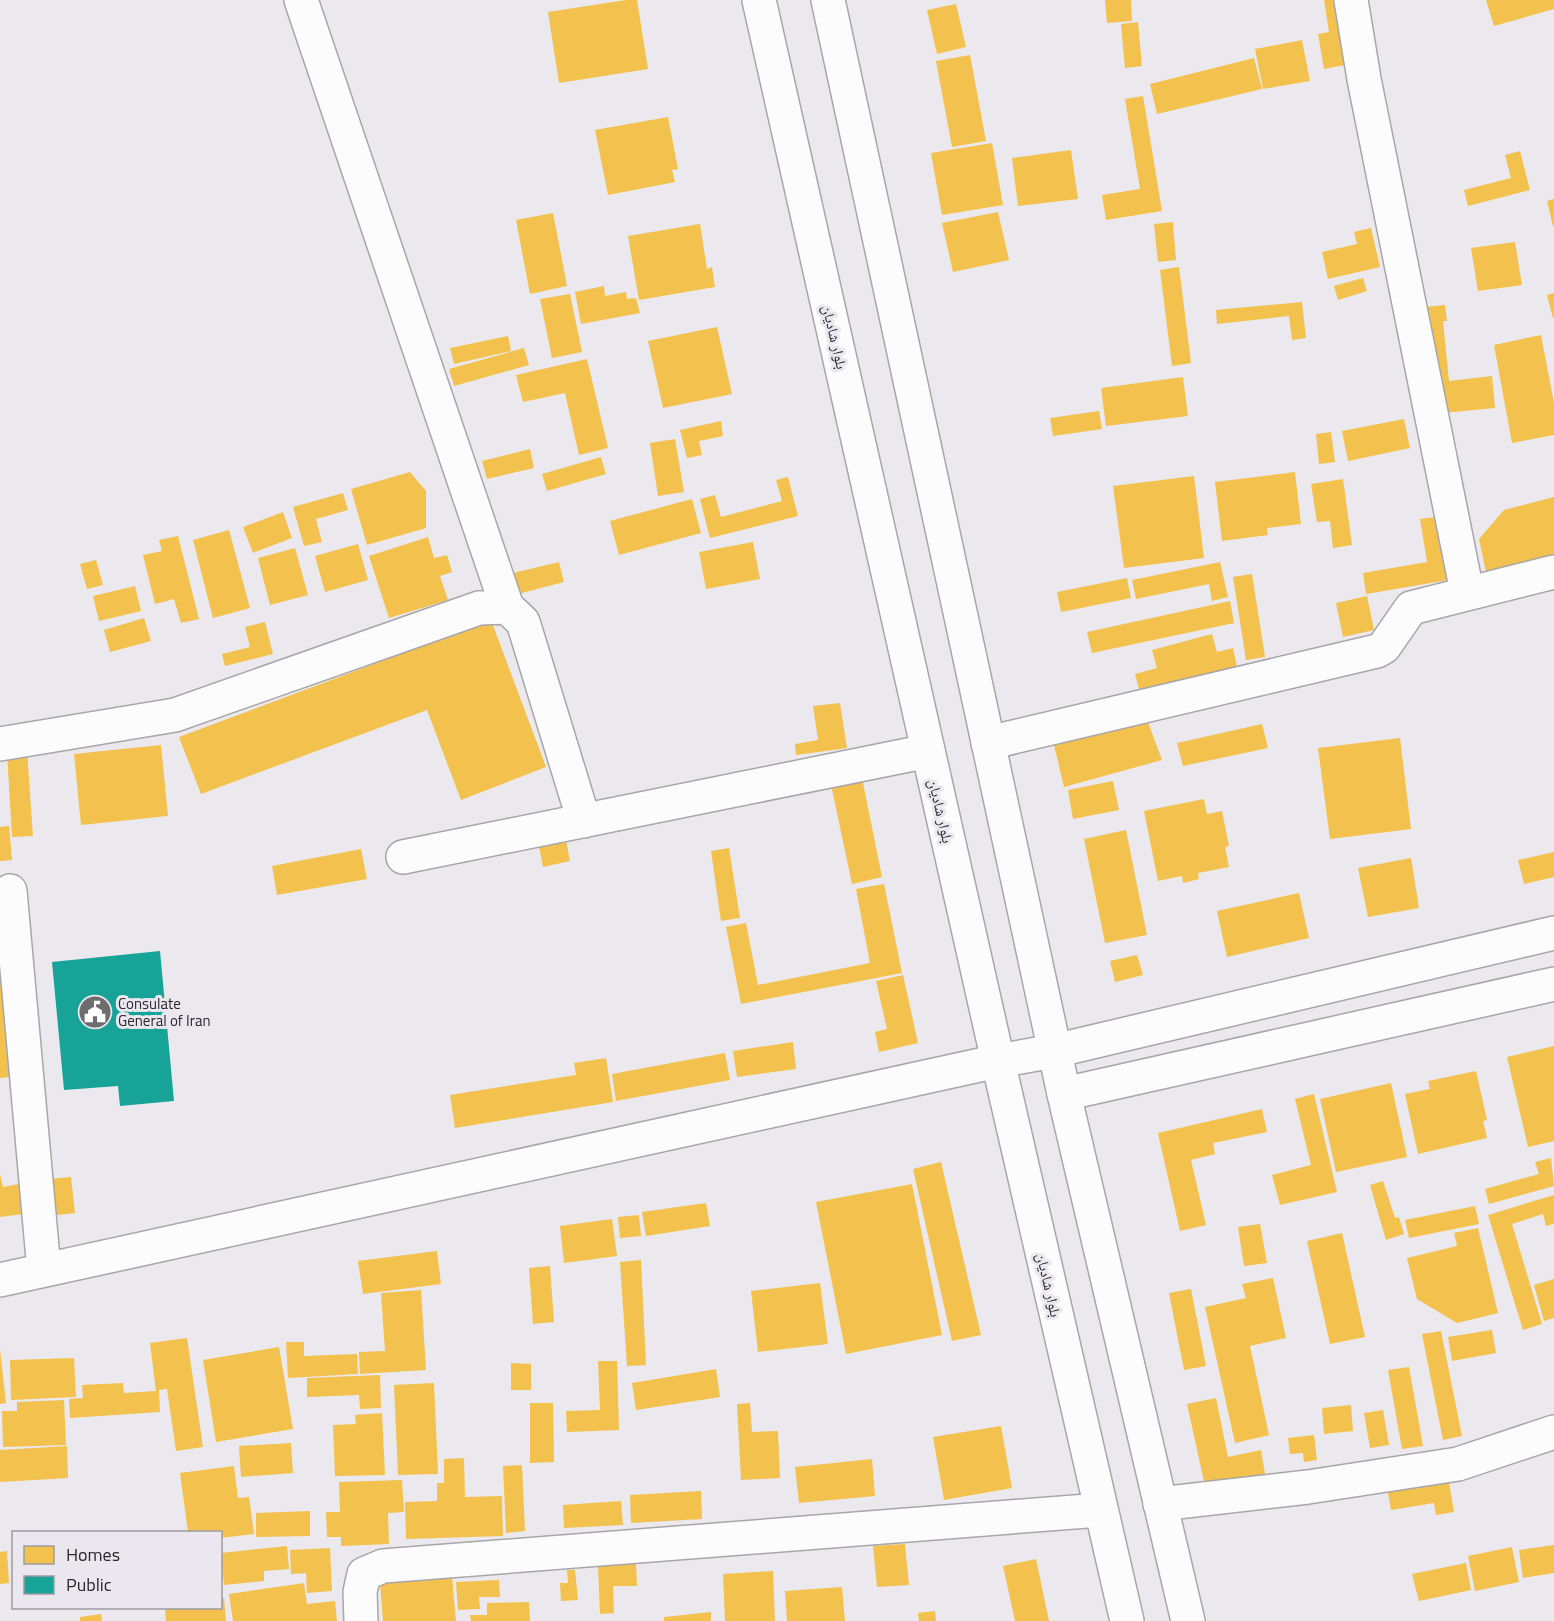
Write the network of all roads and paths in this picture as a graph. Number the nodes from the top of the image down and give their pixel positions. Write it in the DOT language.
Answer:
graph roads {
  1 [pos="301,0"];
  2 [pos="759,0"];
  3 [pos="828,0"];
  4 [pos="1351,0"];
  5 [pos="1554,572"];
  6 [pos="1467,592"];
  7 [pos="507,607"];
  8 [pos="988,743"];
  9 [pos="0,744"];
  10 [pos="928,751"];
  11 [pos="584,821"];
  12 [pos="404,857"];
  13 [pos="10,891"];
  14 [pos="1554,933"];
  15 [pos="1554,984"];
  16 [pos="1054,1051"];
  17 [pos="998,1061"];
  18 [pos="1064,1094"];
  19 [pos="44,1270"];
  20 [pos="0,1280"];
  21 [pos="1554,1432"];
  22 [pos="1160,1504"];
  23 [pos="1100,1510"];
  24 [pos="361,1621"];
  25 [pos="1127,1621"];
  26 [pos="1188,1621"];
  1 -- 7 [label="street"];
  2 -- 10 [label="street, بلوار شادیان"];
  3 -- 8 [label="street"];
  4 -- 6 [label="street"];
  5 -- 6 [label="street"];
  6 -- 8 [label="street"];
  7 -- 9 [label="street"];
  7 -- 11 [label="street"];
  8 -- 16 [label="street"];
  10 -- 11 [label="street"];
  10 -- 17 [label="street, بلوار شادیان"];
  11 -- 12 [label="street"];
  13 -- 19 [label="street"];
  14 -- 16 [label="street"];
  15 -- 18 [label="street"];
  16 -- 17 [label="street"];
  16 -- 18 [label="street"];
  17 -- 19 [label="street"];
  17 -- 23 [label="street, بلوار شادیان"];
  18 -- 22 [label="street"];
  19 -- 20 [label="street"];
  21 -- 22 [label="street"];
  22 -- 26 [label="street"];
  23 -- 24 [label="street"];
  23 -- 25 [label="street, بلوار شادیان"];
}
